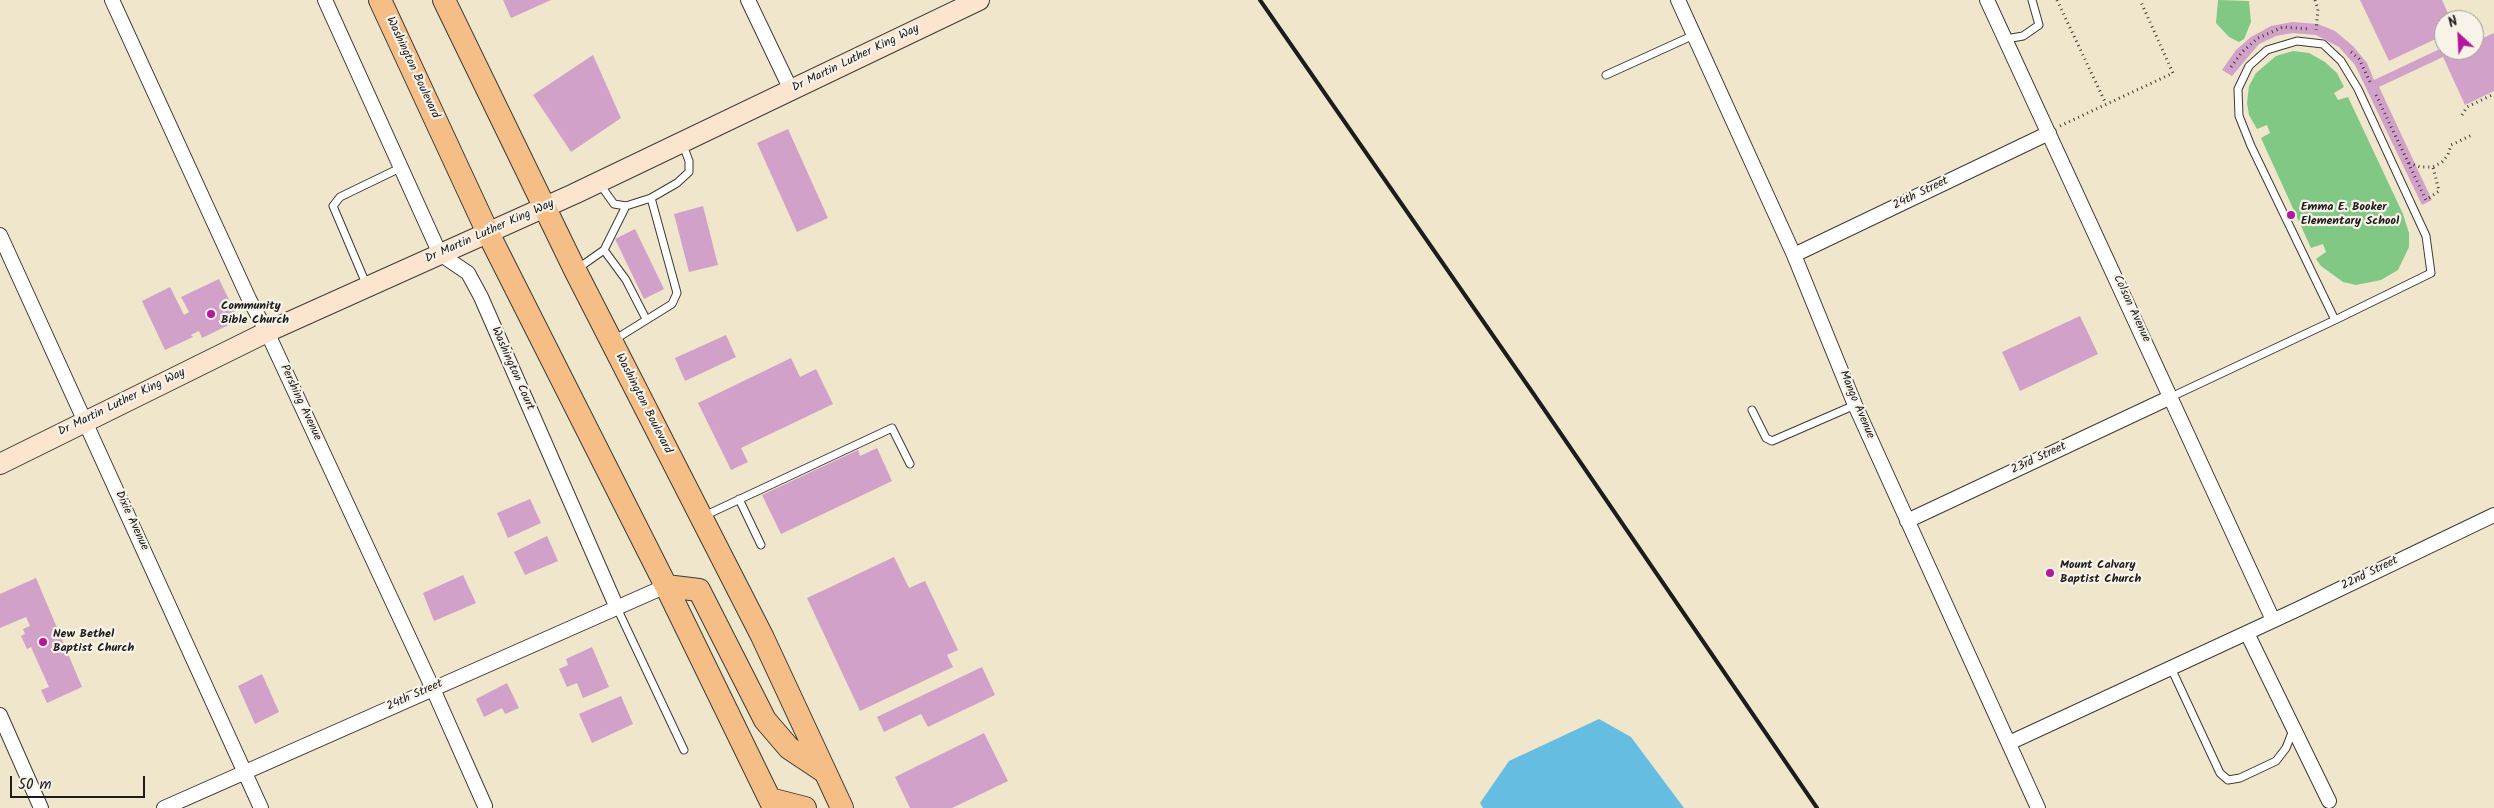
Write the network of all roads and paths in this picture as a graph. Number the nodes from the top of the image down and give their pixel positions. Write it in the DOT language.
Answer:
graph roads {
  1 [pos="112,0"];
  2 [pos="325,0"];
  3 [pos="380,0"];
  4 [pos="444,0"];
  5 [pos="748,0"];
  6 [pos="979,0"];
  7 [pos="1678,0"];
  8 [pos="1988,0"];
  9 [pos="2032,0"];
  10 [pos="2057,0"];
  11 [pos="2140,0"];
  12 [pos="2315,0"];
  13 [pos="2316,30"];
  14 [pos="1694,35"];
  15 [pos="2006,39"];
  16 [pos="1606,75"];
  17 [pos="791,90"];
  18 [pos="2494,94"];
  19 [pos="2106,104"];
  20 [pos="2462,115"];
  21 [pos="2049,132"];
  22 [pos="2472,135"];
  23 [pos="682,143"];
  24 [pos="2408,163"];
  25 [pos="2433,167"];
  26 [pos="400,168"];
  27 [pos="599,182"];
  28 [pos="651,198"];
  29 [pos="2426,200"];
  30 [pos="626,206"];
  31 [pos="544,208"];
  32 [pos="488,233"];
  33 [pos="0,235"];
  34 [pos="604,250"];
  35 [pos="440,254"];
  36 [pos="1794,255"];
  37 [pos="575,270"];
  38 [pos="368,288"];
  39 [pos="646,319"];
  40 [pos="2335,320"];
  41 [pos="267,332"];
  42 [pos="611,341"];
  43 [pos="2171,397"];
  44 [pos="1855,405"];
  45 [pos="1752,410"];
  46 [pos="85,421"];
  47 [pos="0,464"];
  48 [pos="910,464"];
  49 [pos="739,500"];
  50 [pos="2494,515"];
  51 [pos="701,517"];
  52 [pos="1907,521"];
  53 [pos="761,545"];
  54 [pos="666,586"];
  55 [pos="617,608"];
  56 [pos="2273,620"];
  57 [pos="2247,633"];
  58 [pos="2171,668"];
  59 [pos="432,689"];
  60 [pos="0,715"];
  61 [pos="2294,728"];
  62 [pos="2009,743"];
  63 [pos="684,750"];
  64 [pos="246,772"];
  65 [pos="826,772"];
  66 [pos="2329,801"];
  67 [pos="772,803"];
  68 [pos="485,806"];
  69 [pos="41,808"];
  70 [pos="164,808"];
  71 [pos="261,808"];
  72 [pos="805,808"];
  73 [pos="842,808"];
  74 [pos="2038,808"];
  1 -- 41 [label="street, Pershing Avenue"];
  2 -- 26 [label="street"];
  3 -- 32 [label="main road, Washington Boulevard"];
  4 -- 31 [label="main road, Washington Boulevard"];
  5 -- 17 [label="street"];
  6 -- 17 [label="street, Dr Martin Luther King Way"];
  7 -- 14 [label="street, Mango Avenue"];
  8 -- 15 [label="street, Colson Avenue"];
  9 -- 15 [label="lane"];
  10 -- 19 [label="path"];
  11 -- 19 [label="path"];
  12 -- 13 [label="path"];
  14 -- 16 [label="lane"];
  14 -- 36 [label="street, Mango Avenue"];
  15 -- 21 [label="street, Colson Avenue"];
  17 -- 23 [label="street, Dr Martin Luther King Way"];
  18 -- 20 [label="path"];
  19 -- 21 [label="path"];
  21 -- 36 [label="street, 24th Street"];
  21 -- 43 [label="street, Colson Avenue"];
  22 -- 25 [label="path"];
  23 -- 27 [label="street, Dr Martin Luther King Way"];
  23 -- 28 [label="lane"];
  24 -- 25 [label="path"];
  25 -- 29 [label="path"];
  26 -- 35 [label="street"];
  26 -- 38 [label="lane"];
  27 -- 30 [label="lane"];
  27 -- 31 [label="street, Dr Martin Luther King Way"];
  28 -- 30 [label="lane"];
  28 -- 39 [label="lane"];
  30 -- 34 [label="lane"];
  31 -- 32 [label="street, Dr Martin Luther King Way"];
  31 -- 37 [label="main road, Washington Boulevard"];
  32 -- 35 [label="street, Dr Martin Luther King Way"];
  32 -- 54 [label="main road, Washington Boulevard"];
  33 -- 46 [label="street, Dixie Avenue"];
  34 -- 37 [label="lane"];
  34 -- 39 [label="lane"];
  35 -- 38 [label="street, Dr Martin Luther King Way"];
  35 -- 55 [label="street, Washington Court"];
  36 -- 44 [label="street, Mango Avenue"];
  37 -- 42 [label="main road, Washington Boulevard"];
  38 -- 41 [label="street, Dr Martin Luther King Way"];
  39 -- 42 [label="lane"];
  40 -- 40 [label="lane"];
  40 -- 43 [label="lane"];
  41 -- 46 [label="street, Dr Martin Luther King Way"];
  41 -- 59 [label="street, Pershing Avenue"];
  42 -- 51 [label="main road, Washington Boulevard"];
  43 -- 52 [label="street, 23rd Street"];
  43 -- 56 [label="street, Colson Avenue"];
  44 -- 45 [label="lane"];
  44 -- 52 [label="street, Mango Avenue"];
  46 -- 47 [label="street, Dr Martin Luther King Way"];
  46 -- 64 [label="street, Dixie Avenue"];
  48 -- 49 [label="lane"];
  49 -- 51 [label="lane"];
  49 -- 53 [label="lane"];
  50 -- 56 [label="street, 22nd Street"];
  51 -- 65 [label="main road, Washington Boulevard"];
  52 -- 62 [label="street, Mango Avenue"];
  54 -- 55 [label="street, 24th Street"];
  54 -- 65 [label="main road"];
  54 -- 67 [label="main road, Washington Boulevard"];
  55 -- 59 [label="street, 24th Street"];
  55 -- 63 [label="lane, Washington Court"];
  56 -- 57 [label="street, 22nd Street"];
  57 -- 58 [label="street, 22nd Street"];
  57 -- 61 [label="street"];
  58 -- 61 [label="lane"];
  58 -- 62 [label="street, 22nd Street"];
  59 -- 64 [label="street, 24th Street"];
  59 -- 68 [label="street, Pershing Avenue"];
  60 -- 69 [label="street"];
  61 -- 66 [label="street"];
  62 -- 74 [label="street, Mango Avenue"];
  64 -- 70 [label="street, 24th Street"];
  64 -- 71 [label="street, Dixie Avenue"];
  65 -- 73 [label="main road, Washington Boulevard"];
  67 -- 72 [label="main road"];
}
